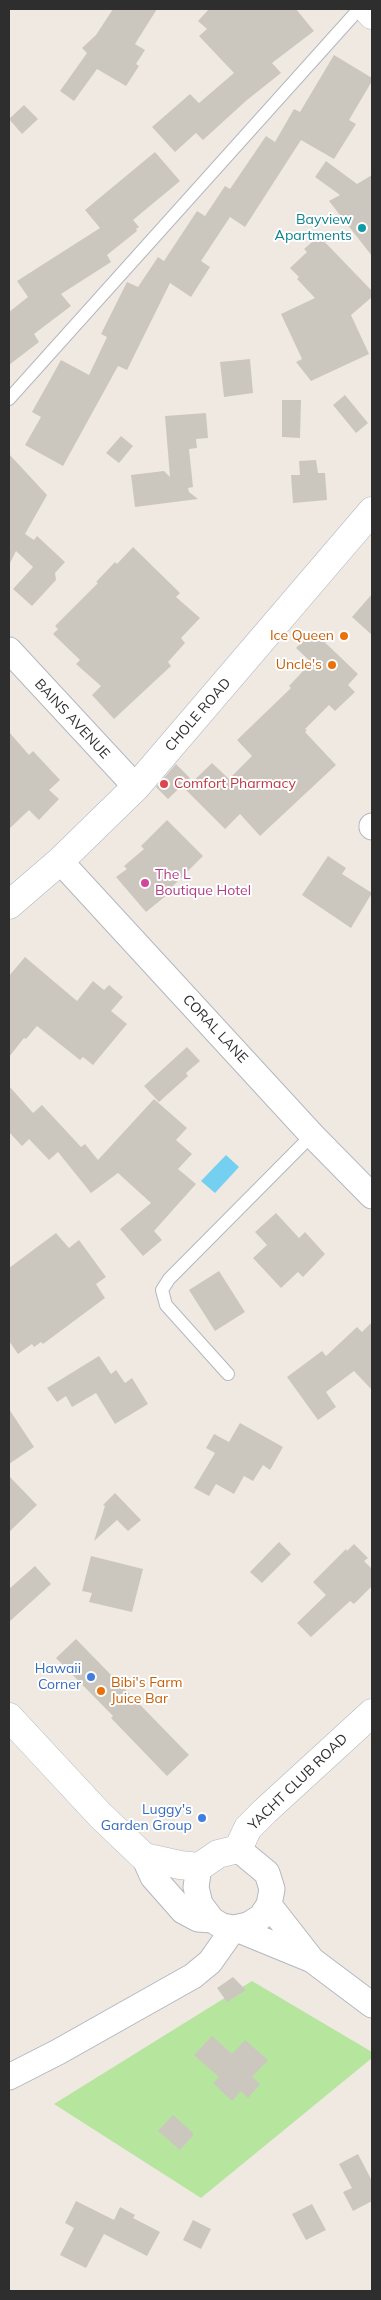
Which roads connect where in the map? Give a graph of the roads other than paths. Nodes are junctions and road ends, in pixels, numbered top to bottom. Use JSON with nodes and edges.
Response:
{"nodes":[{"id":1,"x":359,"y":9,"type":"edge"},
{"id":2,"x":367,"y":9,"type":"edge"},
{"id":3,"x":372,"y":15,"type":"edge"},
{"id":4,"x":9,"y":399,"type":"edge"},
{"id":5,"x":372,"y":511,"type":"edge"},
{"id":6,"x":9,"y":650,"type":"edge"},
{"id":7,"x":136,"y":787,"type":"junction"},
{"id":8,"x":60,"y":861,"type":"junction"},
{"id":9,"x":9,"y":905,"type":"edge"},
{"id":10,"x":312,"y":1135,"type":"junction"},
{"id":11,"x":372,"y":1196,"type":"edge"},
{"id":12,"x":228,"y":1374,"type":"dead end"},
{"id":13,"x":372,"y":1713,"type":"edge"},
{"id":14,"x":9,"y":1716,"type":"edge"},
{"id":15,"x":265,"y":1811,"type":"junction"},
{"id":16,"x":238,"y":1848,"type":"junction"},
{"id":17,"x":144,"y":1858,"type":"junction"},
{"id":18,"x":199,"y":1867,"type":"junction"},
{"id":19,"x":267,"y":1873,"type":"junction"},
{"id":20,"x":269,"y":1905,"type":"junction"},
{"id":21,"x":223,"y":1924,"type":"junction"},
{"id":22,"x":312,"y":1960,"type":"junction"},
{"id":23,"x":372,"y":2004,"type":"edge"},
{"id":24,"x":9,"y":2077,"type":"edge"}],
"edges":[{"from":1,"to":4,"type":"lane"},
{"from":2,"to":3,"type":"street"},
{"from":5,"to":7,"type":"street","name":"CHOLE ROAD"},
{"from":6,"to":7,"type":"street","name":"BAINS AVENUE"},
{"from":7,"to":8,"type":"street","name":"CHOLE ROAD"},
{"from":8,"to":9,"type":"street","name":"CHOLE ROAD"},
{"from":8,"to":10,"type":"street","name":"CORAL LANE"},
{"from":10,"to":11,"type":"street","name":"CORAL LANE"},
{"from":10,"to":12,"type":"lane"},
{"from":13,"to":15,"type":"street","name":"YACHT CLUB ROAD"},
{"from":14,"to":17,"type":"street"},
{"from":15,"to":16,"type":"street","name":"YACHT CLUB ROAD"},
{"from":15,"to":19,"type":"street"},
{"from":16,"to":18,"type":"street"},
{"from":16,"to":19,"type":"street"},
{"from":17,"to":18,"type":"street"},
{"from":17,"to":21,"type":"street"},
{"from":18,"to":21,"type":"street"},
{"from":19,"to":20,"type":"street"},
{"from":20,"to":21,"type":"street"},
{"from":20,"to":22,"type":"street"},
{"from":21,"to":22,"type":"street"},
{"from":21,"to":24,"type":"street"},
{"from":22,"to":23,"type":"street"}]}
